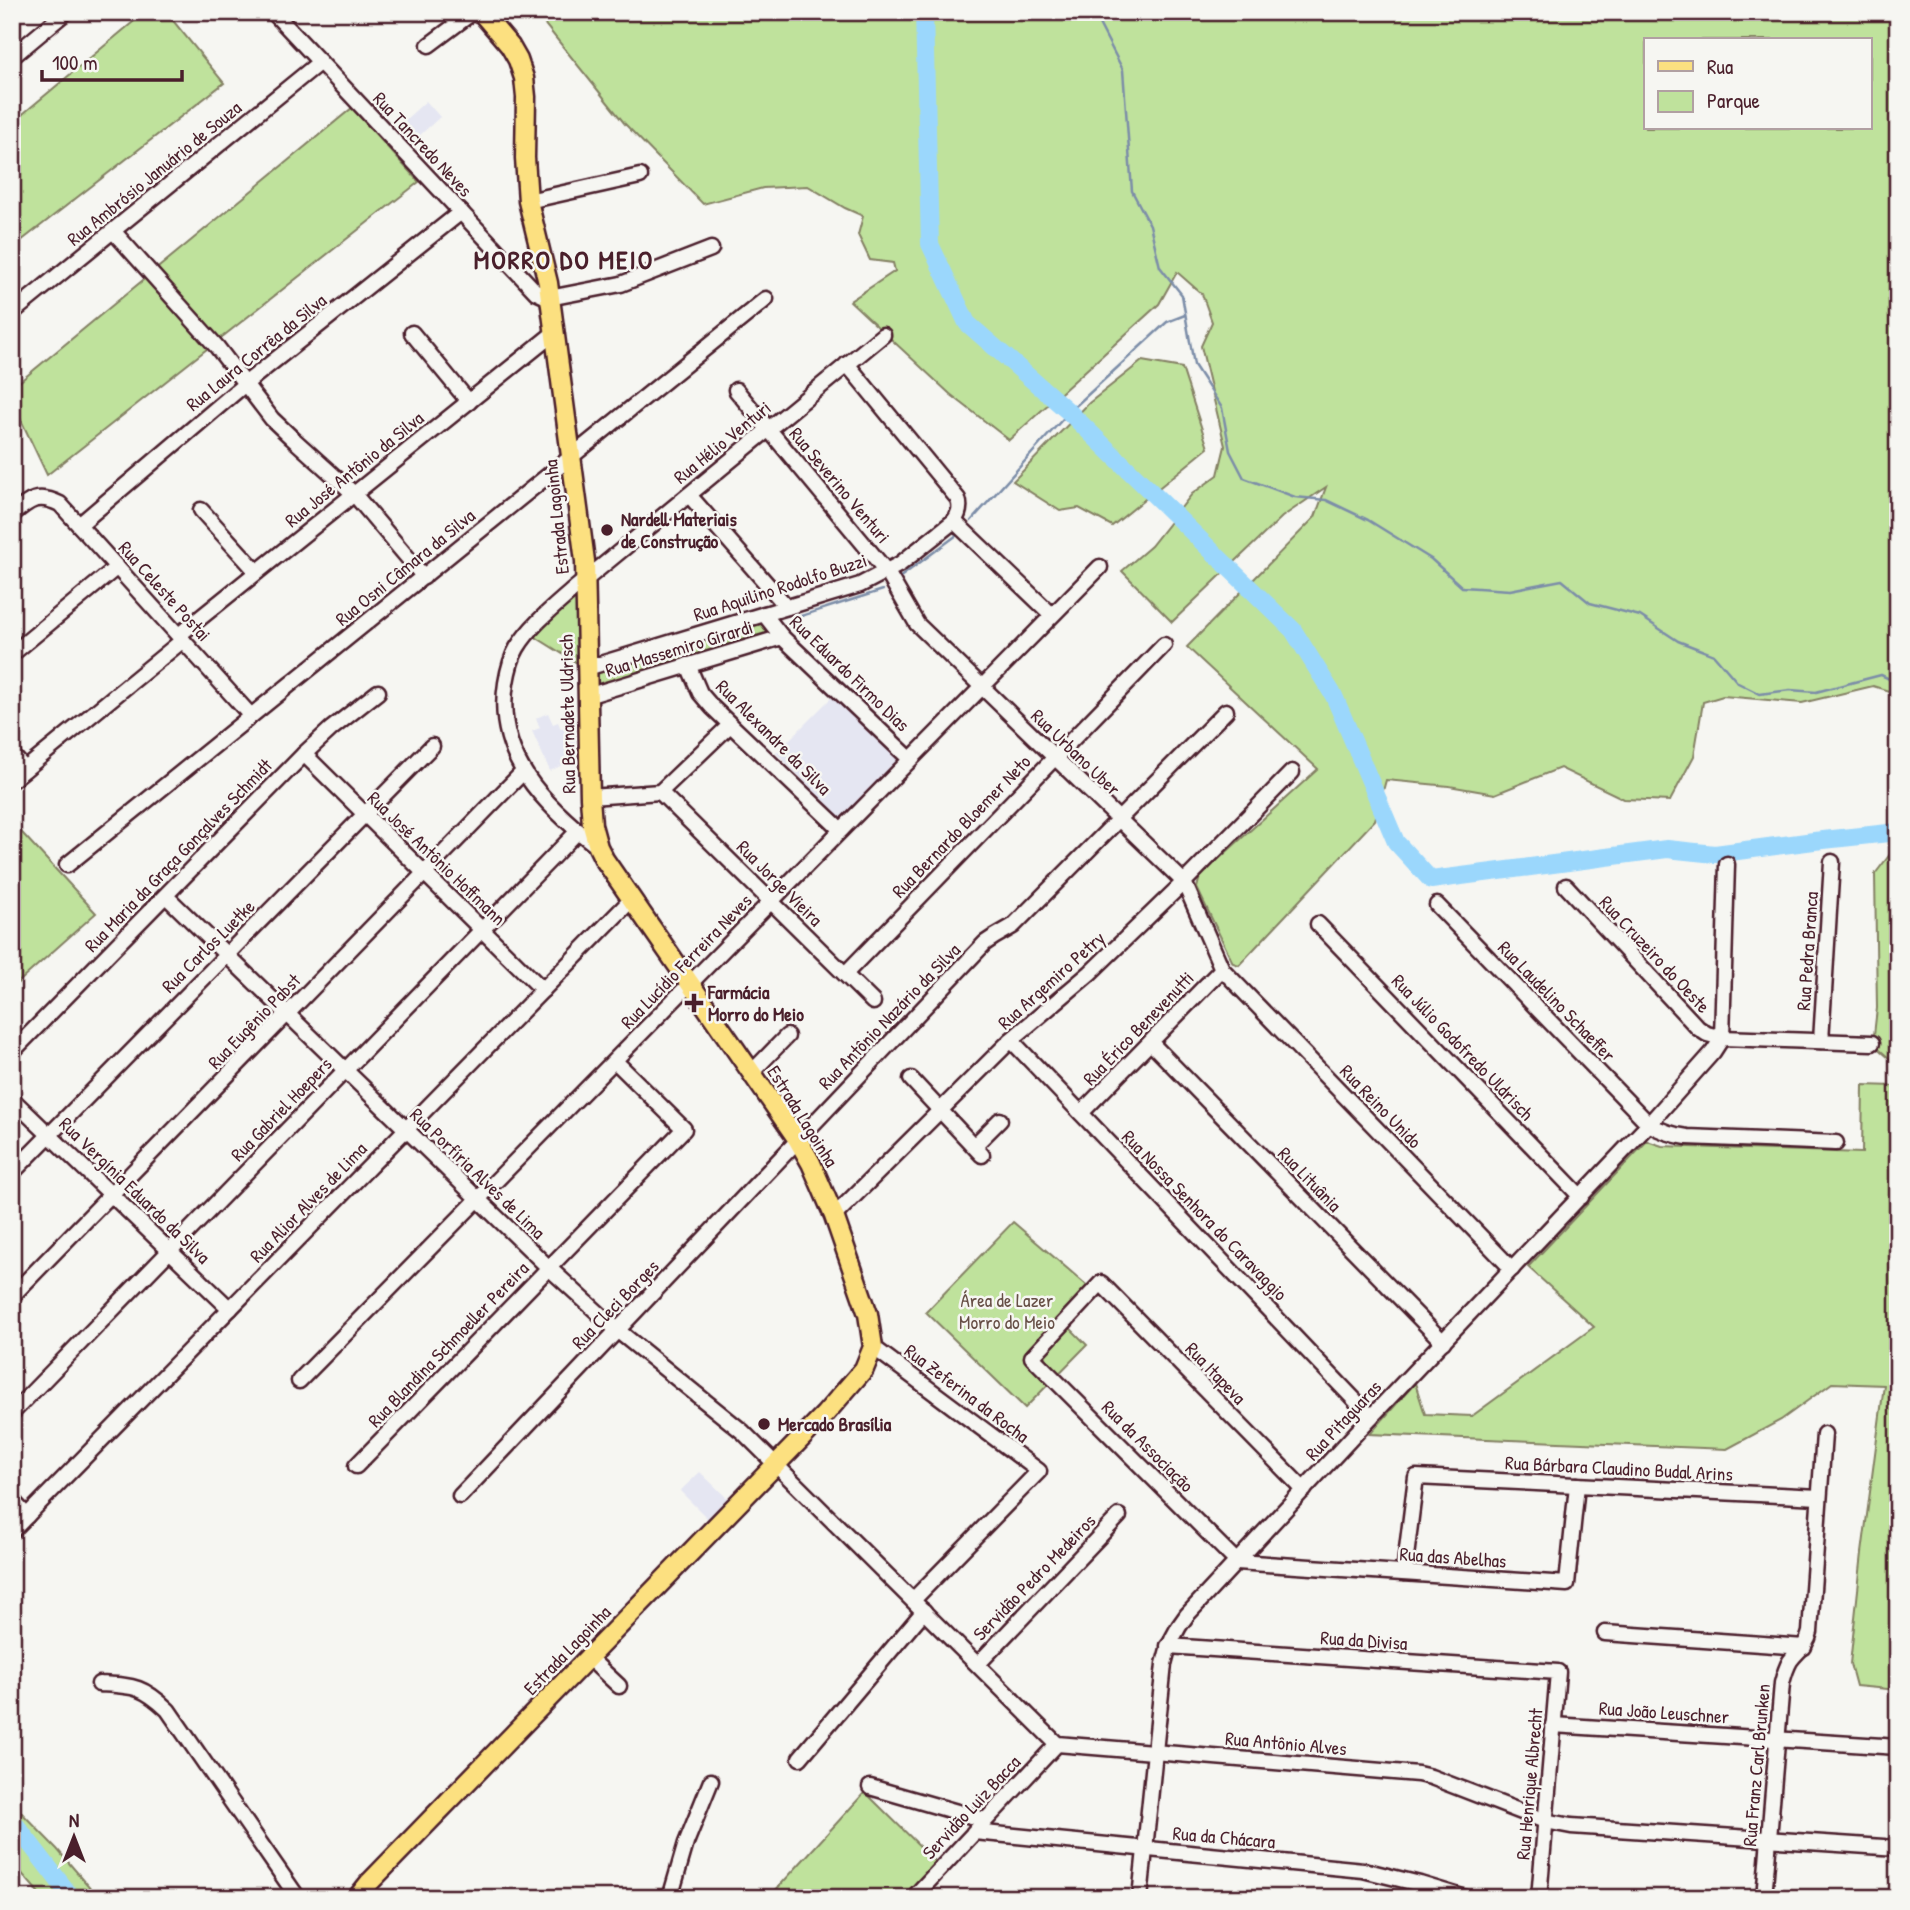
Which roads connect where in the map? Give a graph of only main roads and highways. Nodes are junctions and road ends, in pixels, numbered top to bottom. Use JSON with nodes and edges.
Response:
{"nodes":[{"id":1,"x":481,"y":12,"type":"edge"},
{"id":2,"x":586,"y":579,"type":"joint"},
{"id":3,"x":598,"y":847,"type":"joint"},
{"id":4,"x":357,"y":1898,"type":"edge"}],
"edges":[{"from":1,"to":2,"type":"main road","name":"Estrada Lagoinha"},
{"from":2,"to":3,"type":"main road","name":"Rua Bernadete Uldrisch"},
{"from":3,"to":4,"type":"main road","name":"Estrada Lagoinha"}]}
